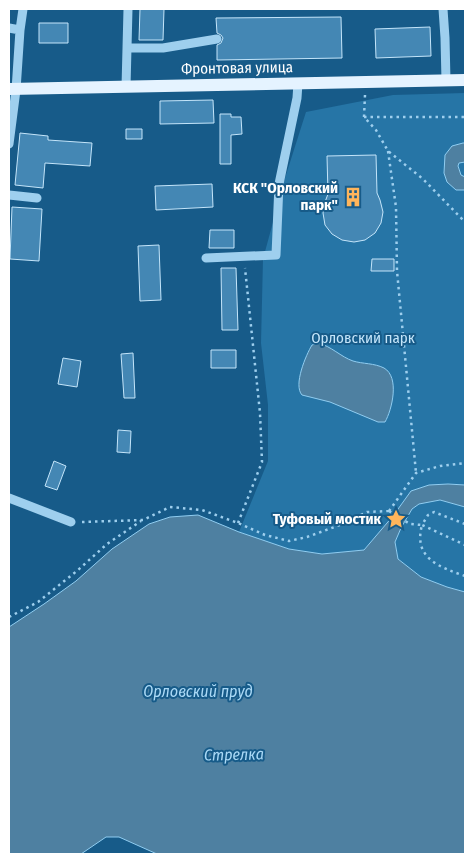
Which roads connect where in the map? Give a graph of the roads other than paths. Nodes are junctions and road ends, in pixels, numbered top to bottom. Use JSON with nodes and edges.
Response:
{"nodes":[{"id":1,"x":23,"y":9,"type":"edge"},
{"id":2,"x":128,"y":9,"type":"edge"},
{"id":3,"x":442,"y":9,"type":"edge"},
{"id":4,"x":9,"y":28,"type":"edge"},
{"id":5,"x":20,"y":30,"type":"junction"},
{"id":6,"x":217,"y":39,"type":"dead end"},
{"id":7,"x":127,"y":48,"type":"junction"},
{"id":8,"x":465,"y":80,"type":"edge"},
{"id":9,"x":446,"y":81,"type":"junction"},
{"id":10,"x":298,"y":83,"type":"junction"},
{"id":11,"x":126,"y":87,"type":"junction"},
{"id":12,"x":12,"y":90,"type":"edge"},
{"id":13,"x":10,"y":119,"type":"edge"},
{"id":14,"x":9,"y":144,"type":"edge"},
{"id":15,"x":9,"y":195,"type":"edge"},
{"id":16,"x":37,"y":198,"type":"dead end"},
{"id":17,"x":206,"y":258,"type":"dead end"},
{"id":18,"x":9,"y":498,"type":"edge"},
{"id":19,"x":71,"y":522,"type":"road end"}],
"edges":[{"from":1,"to":5,"type":"street"},
{"from":2,"to":7,"type":"street"},
{"from":3,"to":9,"type":"street"},
{"from":4,"to":5,"type":"street"},
{"from":5,"to":12,"type":"street"},
{"from":6,"to":7,"type":"street"},
{"from":7,"to":11,"type":"street"},
{"from":8,"to":9,"type":"main road","name":"Фронтовая улица"},
{"from":9,"to":10,"type":"main road","name":"Фронтовая улица"},
{"from":10,"to":11,"type":"main road","name":"Фронтовая улица"},
{"from":10,"to":17,"type":"street"},
{"from":11,"to":12,"type":"main road","name":"Фронтовая улица"},
{"from":12,"to":13,"type":"street"},
{"from":13,"to":14,"type":"street"},
{"from":15,"to":16,"type":"street"},
{"from":18,"to":19,"type":"street"}]}
